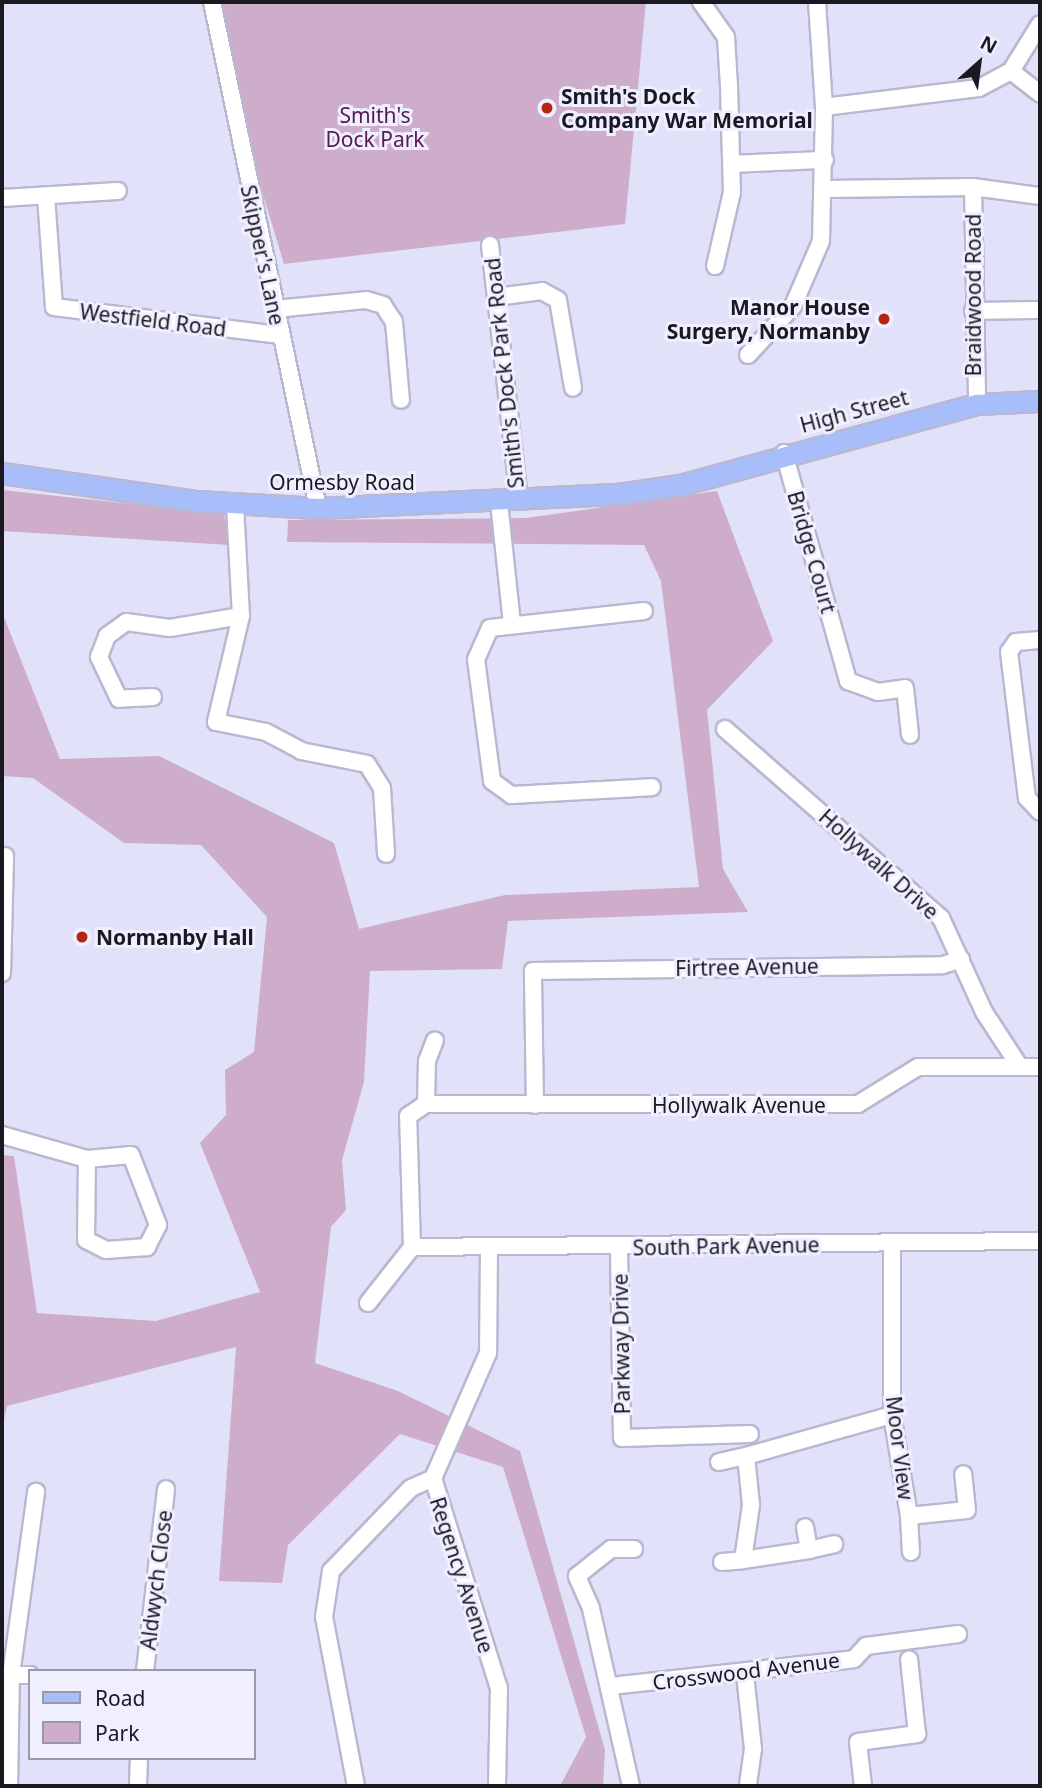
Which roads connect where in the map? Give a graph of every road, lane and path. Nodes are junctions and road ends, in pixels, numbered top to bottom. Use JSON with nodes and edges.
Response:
{"nodes":[{"id":1,"x":212,"y":2,"type":"edge"},
{"id":2,"x":701,"y":2,"type":"edge"},
{"id":3,"x":817,"y":2,"type":"edge"},
{"id":4,"x":1040,"y":24,"type":"edge"},
{"id":5,"x":1012,"y":71,"type":"junction"},
{"id":6,"x":1040,"y":94,"type":"edge"},
{"id":7,"x":824,"y":107,"type":"junction"},
{"id":8,"x":825,"y":160,"type":"junction"},
{"id":9,"x":732,"y":164,"type":"junction"},
{"id":10,"x":973,"y":187,"type":"junction"},
{"id":11,"x":826,"y":189,"type":"junction"},
{"id":12,"x":118,"y":191,"type":"dead end"},
{"id":13,"x":46,"y":196,"type":"junction"},
{"id":14,"x":1040,"y":196,"type":"edge"},
{"id":15,"x":2,"y":198,"type":"edge"},
{"id":16,"x":490,"y":245,"type":"dead end"},
{"id":17,"x":715,"y":266,"type":"dead end"},
{"id":18,"x":496,"y":297,"type":"junction"},
{"id":19,"x":275,"y":309,"type":"junction"},
{"id":20,"x":974,"y":310,"type":"junction"},
{"id":21,"x":1040,"y":310,"type":"edge"},
{"id":22,"x":280,"y":335,"type":"junction"},
{"id":23,"x":748,"y":355,"type":"dead end"},
{"id":24,"x":573,"y":388,"type":"dead end"},
{"id":25,"x":401,"y":400,"type":"dead end"},
{"id":26,"x":1040,"y":401,"type":"edge"},
{"id":27,"x":977,"y":404,"type":"junction"},
{"id":28,"x":784,"y":453,"type":"junction"},
{"id":29,"x":2,"y":473,"type":"edge"},
{"id":30,"x":684,"y":484,"type":"joint"},
{"id":31,"x":509,"y":501,"type":"junction"},
{"id":32,"x":235,"y":505,"type":"junction"},
{"id":33,"x":318,"y":508,"type":"junction"},
{"id":34,"x":644,"y":611,"type":"dead end"},
{"id":35,"x":241,"y":616,"type":"junction"},
{"id":36,"x":512,"y":623,"type":"junction"},
{"id":37,"x":1040,"y":640,"type":"edge"},
{"id":38,"x":153,"y":697,"type":"dead end"},
{"id":39,"x":725,"y":729,"type":"dead end"},
{"id":40,"x":910,"y":735,"type":"dead end"},
{"id":41,"x":652,"y":787,"type":"dead end"},
{"id":42,"x":1040,"y":812,"type":"edge"},
{"id":43,"x":386,"y":855,"type":"dead end"},
{"id":44,"x":5,"y":856,"type":"dead end"},
{"id":45,"x":2,"y":934,"type":"edge"},
{"id":46,"x":961,"y":959,"type":"junction"},
{"id":47,"x":2,"y":973,"type":"edge"},
{"id":48,"x":435,"y":1040,"type":"dead end"},
{"id":49,"x":1018,"y":1063,"type":"junction"},
{"id":50,"x":1040,"y":1068,"type":"edge"},
{"id":51,"x":426,"y":1104,"type":"junction"},
{"id":52,"x":536,"y":1105,"type":"junction"},
{"id":53,"x":2,"y":1135,"type":"edge"},
{"id":54,"x":87,"y":1159,"type":"junction"},
{"id":55,"x":1040,"y":1241,"type":"edge"},
{"id":56,"x":892,"y":1244,"type":"junction"},
{"id":57,"x":412,"y":1247,"type":"junction"},
{"id":58,"x":489,"y":1248,"type":"junction"},
{"id":59,"x":619,"y":1248,"type":"junction"},
{"id":60,"x":368,"y":1303,"type":"dead end"},
{"id":61,"x":892,"y":1415,"type":"junction"},
{"id":62,"x":750,"y":1434,"type":"dead end"},
{"id":63,"x":746,"y":1456,"type":"junction"},
{"id":64,"x":719,"y":1462,"type":"dead end"},
{"id":65,"x":963,"y":1474,"type":"dead end"},
{"id":66,"x":433,"y":1478,"type":"junction"},
{"id":67,"x":166,"y":1489,"type":"dead end"},
{"id":68,"x":36,"y":1492,"type":"dead end"},
{"id":69,"x":909,"y":1516,"type":"junction"},
{"id":70,"x":805,"y":1527,"type":"dead end"},
{"id":71,"x":834,"y":1544,"type":"dead end"},
{"id":72,"x":634,"y":1549,"type":"dead end"},
{"id":73,"x":809,"y":1550,"type":"junction"},
{"id":74,"x":911,"y":1552,"type":"dead end"},
{"id":75,"x":743,"y":1560,"type":"junction"},
{"id":76,"x":722,"y":1562,"type":"dead end"},
{"id":77,"x":958,"y":1634,"type":"dead end"},
{"id":78,"x":909,"y":1659,"type":"dead end"},
{"id":79,"x":145,"y":1669,"type":"edge"},
{"id":80,"x":745,"y":1674,"type":"junction"},
{"id":81,"x":11,"y":1675,"type":"junction"},
{"id":82,"x":28,"y":1675,"type":"edge"},
{"id":83,"x":611,"y":1686,"type":"junction"},
{"id":84,"x":139,"y":1760,"type":"edge"},
{"id":85,"x":9,"y":1786,"type":"edge"},
{"id":86,"x":138,"y":1786,"type":"edge"},
{"id":87,"x":356,"y":1786,"type":"edge"},
{"id":88,"x":497,"y":1786,"type":"edge"},
{"id":89,"x":631,"y":1786,"type":"edge"},
{"id":90,"x":748,"y":1786,"type":"edge"},
{"id":91,"x":863,"y":1786,"type":"edge"}],
"edges":[{"from":1,"to":19,"type":"street","name":"Skipper's Lane"},
{"from":2,"to":9,"type":"street"},
{"from":3,"to":7,"type":"street"},
{"from":4,"to":5,"type":"street"},
{"from":5,"to":6,"type":"street"},
{"from":5,"to":7,"type":"street"},
{"from":7,"to":8,"type":"street"},
{"from":8,"to":9,"type":"street"},
{"from":8,"to":11,"type":"street"},
{"from":9,"to":17,"type":"street"},
{"from":10,"to":11,"type":"street"},
{"from":10,"to":14,"type":"street"},
{"from":10,"to":20,"type":"street","name":"Braidwood Road"},
{"from":11,"to":23,"type":"street"},
{"from":12,"to":13,"type":"street"},
{"from":13,"to":15,"type":"street"},
{"from":13,"to":22,"type":"street","name":"Westfield Road"},
{"from":16,"to":18,"type":"street","name":"Smith's Dock Park Road"},
{"from":18,"to":24,"type":"street"},
{"from":18,"to":31,"type":"street","name":"Smith's Dock Park Road"},
{"from":19,"to":22,"type":"street","name":"Skipper's Lane"},
{"from":19,"to":25,"type":"street"},
{"from":20,"to":21,"type":"street"},
{"from":20,"to":27,"type":"street","name":"Braidwood Road"},
{"from":22,"to":33,"type":"street","name":"Skipper's Lane"},
{"from":26,"to":27,"type":"main road","name":"High Street"},
{"from":27,"to":28,"type":"main road","name":"High Street"},
{"from":28,"to":30,"type":"main road","name":"High Street"},
{"from":28,"to":40,"type":"street","name":"Bridge Court"},
{"from":29,"to":32,"type":"main road","name":"Ormesby Road"},
{"from":30,"to":31,"type":"main road","name":"Ormesby Road"},
{"from":31,"to":33,"type":"main road","name":"Ormesby Road"},
{"from":31,"to":36,"type":"street","name":"Smith's Dock Park Road"},
{"from":32,"to":33,"type":"main road","name":"Ormesby Road"},
{"from":32,"to":35,"type":"street"},
{"from":34,"to":36,"type":"street"},
{"from":35,"to":38,"type":"street"},
{"from":35,"to":43,"type":"street"},
{"from":36,"to":41,"type":"street"},
{"from":37,"to":42,"type":"street"},
{"from":39,"to":46,"type":"street","name":"Hollywalk Drive"},
{"from":44,"to":45,"type":"street"},
{"from":45,"to":47,"type":"street"},
{"from":46,"to":49,"type":"street","name":"Hollywalk Drive"},
{"from":46,"to":52,"type":"street","name":"Firtree Avenue"},
{"from":48,"to":51,"type":"street"},
{"from":49,"to":50,"type":"street","name":"Hollywalk Avenue"},
{"from":49,"to":52,"type":"street","name":"Hollywalk Avenue"},
{"from":51,"to":52,"type":"street","name":"Hollywalk Avenue"},
{"from":51,"to":57,"type":"street"},
{"from":53,"to":54,"type":"street"},
{"from":54,"to":54,"type":"street"},
{"from":55,"to":56,"type":"street","name":"South Park Avenue"},
{"from":56,"to":59,"type":"street","name":"South Park Avenue"},
{"from":56,"to":61,"type":"street","name":"Moor View"},
{"from":57,"to":58,"type":"street","name":"South Park Avenue"},
{"from":57,"to":60,"type":"street"},
{"from":58,"to":59,"type":"street","name":"South Park Avenue"},
{"from":58,"to":66,"type":"street","name":"Regency Avenue"},
{"from":59,"to":62,"type":"street","name":"Parkway Drive"},
{"from":61,"to":63,"type":"street"},
{"from":61,"to":69,"type":"street","name":"Moor View"},
{"from":63,"to":64,"type":"street"},
{"from":63,"to":75,"type":"street"},
{"from":65,"to":69,"type":"street","name":"Moor View"},
{"from":66,"to":87,"type":"street"},
{"from":66,"to":88,"type":"street","name":"Regency Avenue"},
{"from":67,"to":79,"type":"street","name":"Aldwych Close"},
{"from":68,"to":81,"type":"street"},
{"from":69,"to":74,"type":"street"},
{"from":70,"to":73,"type":"street"},
{"from":71,"to":73,"type":"street"},
{"from":72,"to":83,"type":"street"},
{"from":73,"to":75,"type":"street"},
{"from":75,"to":76,"type":"street"},
{"from":77,"to":80,"type":"street","name":"Crosswood Avenue"},
{"from":78,"to":91,"type":"street"},
{"from":80,"to":83,"type":"street","name":"Crosswood Avenue"},
{"from":80,"to":90,"type":"street"},
{"from":81,"to":82,"type":"street"},
{"from":81,"to":85,"type":"street"},
{"from":83,"to":89,"type":"street"},
{"from":84,"to":86,"type":"street"}]}
